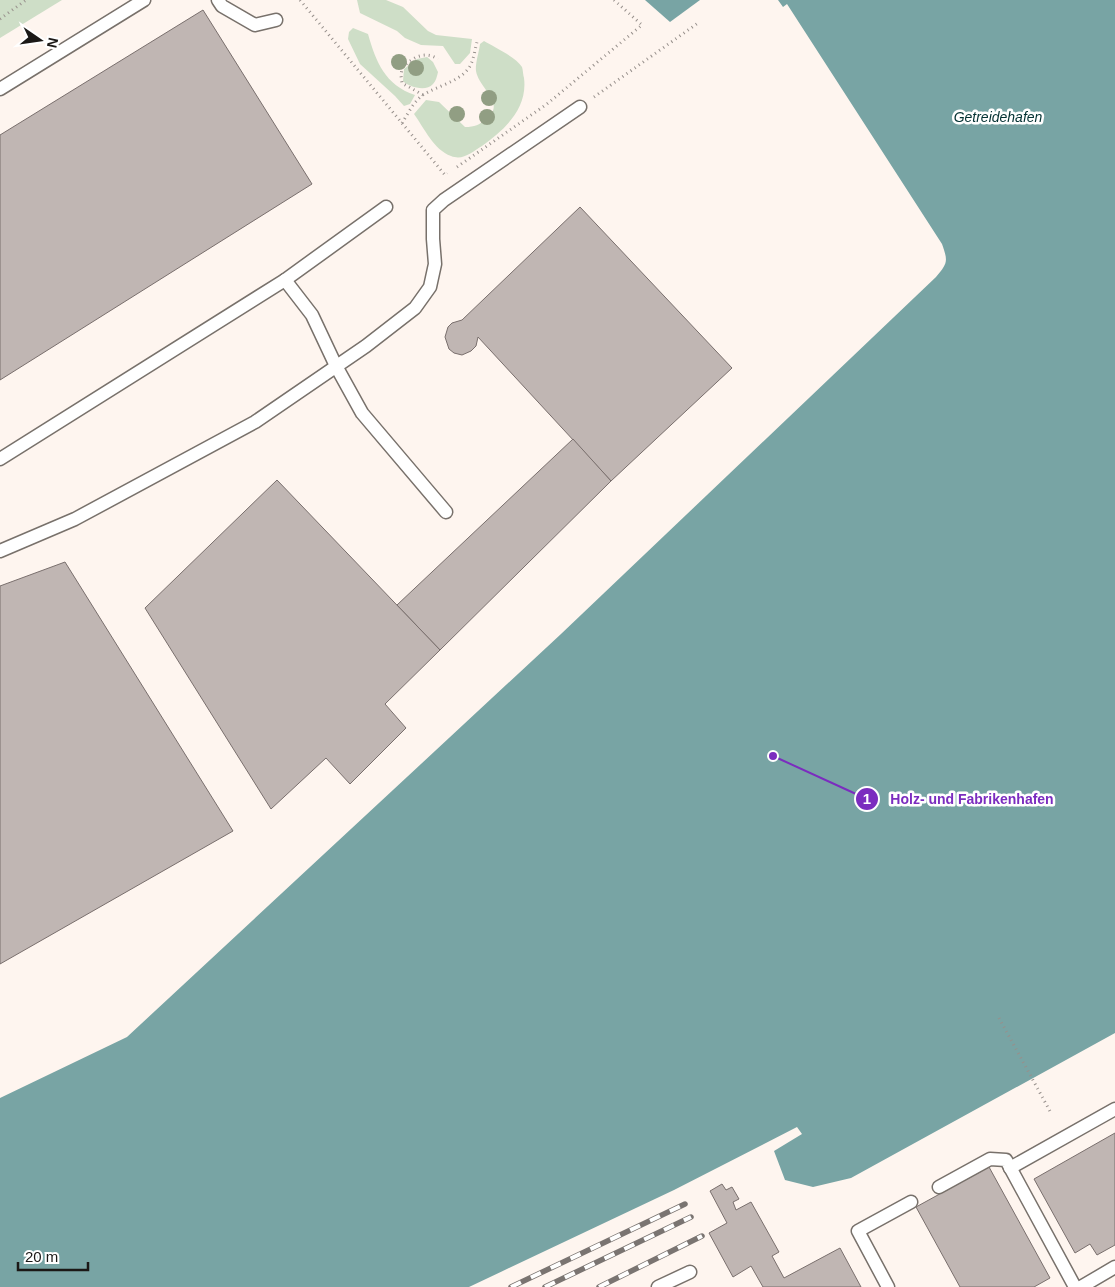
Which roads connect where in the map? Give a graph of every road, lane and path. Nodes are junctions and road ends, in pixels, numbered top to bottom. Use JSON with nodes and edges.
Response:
{"nodes":[{"id":1,"x":26,"y":0,"type":"edge"},
{"id":2,"x":144,"y":0,"type":"edge"},
{"id":3,"x":218,"y":0,"type":"edge"},
{"id":4,"x":300,"y":0,"type":"edge"},
{"id":5,"x":614,"y":0,"type":"edge"},
{"id":6,"x":0,"y":19,"type":"edge"},
{"id":7,"x":276,"y":20,"type":"dead end"},
{"id":8,"x":698,"y":23,"type":"dead end"},
{"id":9,"x":477,"y":42,"type":"dead end"},
{"id":10,"x":438,"y":59,"type":"dead end"},
{"id":11,"x":0,"y":89,"type":"edge"},
{"id":12,"x":566,"y":89,"type":"junction"},
{"id":13,"x":423,"y":95,"type":"junction"},
{"id":14,"x":580,"y":107,"type":"junction"},
{"id":15,"x":402,"y":123,"type":"junction"},
{"id":16,"x":386,"y":207,"type":"dead end"},
{"id":17,"x":285,"y":280,"type":"junction"},
{"id":18,"x":336,"y":366,"type":"junction"},
{"id":19,"x":0,"y":459,"type":"edge"},
{"id":20,"x":446,"y":512,"type":"dead end"},
{"id":21,"x":0,"y":552,"type":"edge"},
{"id":22,"x":999,"y":1018,"type":"dead end"},
{"id":23,"x":1115,"y":1109,"type":"edge"},
{"id":24,"x":1051,"y":1113,"type":"dead end"},
{"id":25,"x":1010,"y":1168,"type":"junction"},
{"id":26,"x":939,"y":1187,"type":"dead end"},
{"id":27,"x":911,"y":1202,"type":"dead end"},
{"id":28,"x":1115,"y":1267,"type":"edge"},
{"id":29,"x":690,"y":1272,"type":"dead end"},
{"id":30,"x":658,"y":1287,"type":"edge"},
{"id":31,"x":888,"y":1287,"type":"edge"},
{"id":32,"x":1075,"y":1287,"type":"edge"},
{"id":33,"x":1081,"y":1287,"type":"edge"}],
"edges":[{"from":1,"to":6,"type":"path"},
{"from":2,"to":11,"type":"lane"},
{"from":3,"to":7,"type":"lane"},
{"from":4,"to":15,"type":"path"},
{"from":5,"to":12,"type":"path"},
{"from":8,"to":14,"type":"path"},
{"from":9,"to":13,"type":"path"},
{"from":10,"to":13,"type":"path"},
{"from":12,"to":14,"type":"path"},
{"from":12,"to":15,"type":"path"},
{"from":13,"to":15,"type":"path"},
{"from":14,"to":18,"type":"lane"},
{"from":16,"to":17,"type":"lane"},
{"from":17,"to":18,"type":"lane"},
{"from":17,"to":19,"type":"lane"},
{"from":18,"to":20,"type":"lane"},
{"from":18,"to":21,"type":"lane"},
{"from":22,"to":24,"type":"path"},
{"from":23,"to":25,"type":"lane"},
{"from":25,"to":26,"type":"lane"},
{"from":25,"to":32,"type":"lane"},
{"from":27,"to":31,"type":"lane"},
{"from":28,"to":33,"type":"lane"},
{"from":29,"to":30,"type":"lane"}]}
